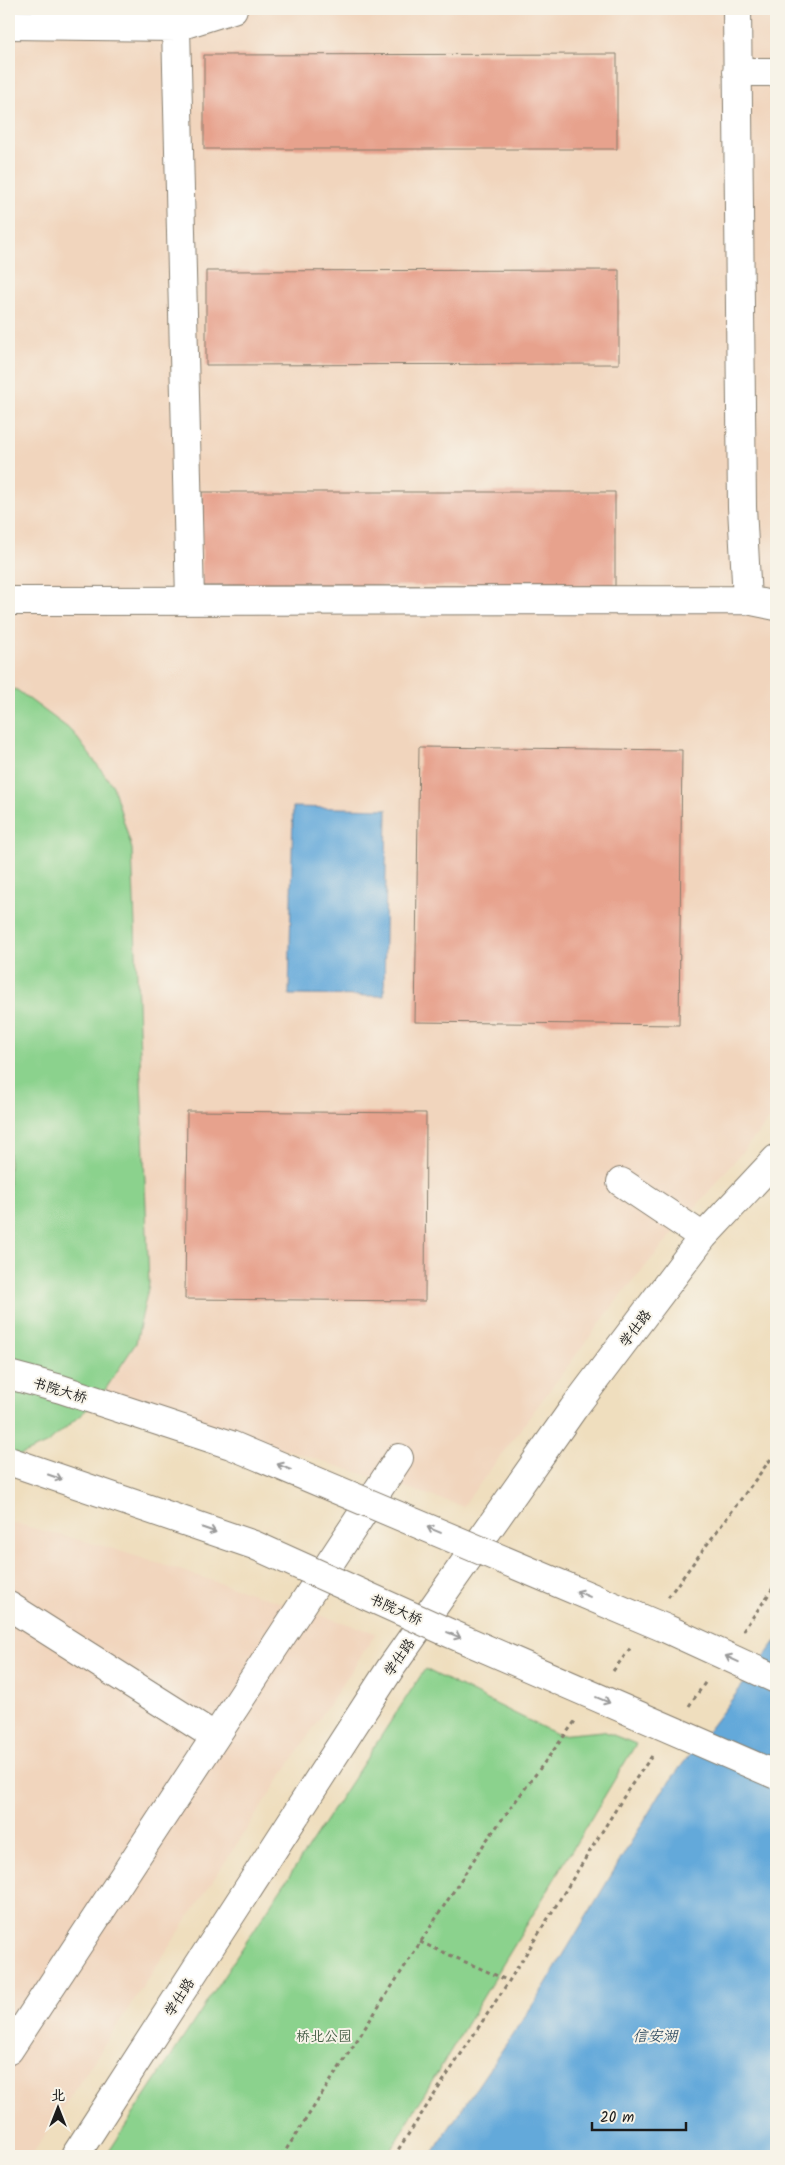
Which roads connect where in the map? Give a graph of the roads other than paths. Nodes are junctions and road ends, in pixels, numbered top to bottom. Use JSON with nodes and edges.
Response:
{"nodes":[{"id":1,"x":233,"y":9,"type":"edge"},
{"id":2,"x":737,"y":9,"type":"edge"},
{"id":3,"x":9,"y":25,"type":"edge"},
{"id":4,"x":176,"y":27,"type":"junction"},
{"id":5,"x":737,"y":72,"type":"junction"},
{"id":6,"x":776,"y":72,"type":"edge"},
{"id":7,"x":190,"y":600,"type":"junction"},
{"id":8,"x":747,"y":600,"type":"junction"},
{"id":9,"x":9,"y":601,"type":"edge"},
{"id":10,"x":776,"y":606,"type":"edge"},
{"id":11,"x":776,"y":1159,"type":"edge"},
{"id":12,"x":621,"y":1182,"type":"dead end"},
{"id":13,"x":704,"y":1237,"type":"junction"},
{"id":14,"x":9,"y":1375,"type":"edge"},
{"id":15,"x":399,"y":1458,"type":"dead end"},
{"id":16,"x":9,"y":1461,"type":"edge"},
{"id":17,"x":9,"y":1606,"type":"edge"},
{"id":18,"x":776,"y":1679,"type":"edge"},
{"id":19,"x":214,"y":1736,"type":"junction"},
{"id":20,"x":776,"y":1775,"type":"edge"},
{"id":21,"x":9,"y":2050,"type":"edge"},
{"id":22,"x":75,"y":2156,"type":"edge"}],
"edges":[{"from":1,"to":4,"type":"street"},
{"from":2,"to":5,"type":"street"},
{"from":3,"to":4,"type":"street"},
{"from":4,"to":7,"type":"street"},
{"from":5,"to":6,"type":"street"},
{"from":5,"to":8,"type":"street"},
{"from":7,"to":8,"type":"street"},
{"from":7,"to":9,"type":"street"},
{"from":8,"to":10,"type":"street"},
{"from":11,"to":13,"type":"street","name":"学仕路"},
{"from":12,"to":13,"type":"street"},
{"from":13,"to":22,"type":"street","name":"学仕路"},
{"from":18,"to":14,"type":"street","name":"书院大桥","one_way":true,"bridge":true},
{"from":15,"to":19,"type":"street"},
{"from":16,"to":20,"type":"street","name":"书院大桥","one_way":true,"bridge":true},
{"from":17,"to":19,"type":"street"},
{"from":19,"to":21,"type":"street"}]}
